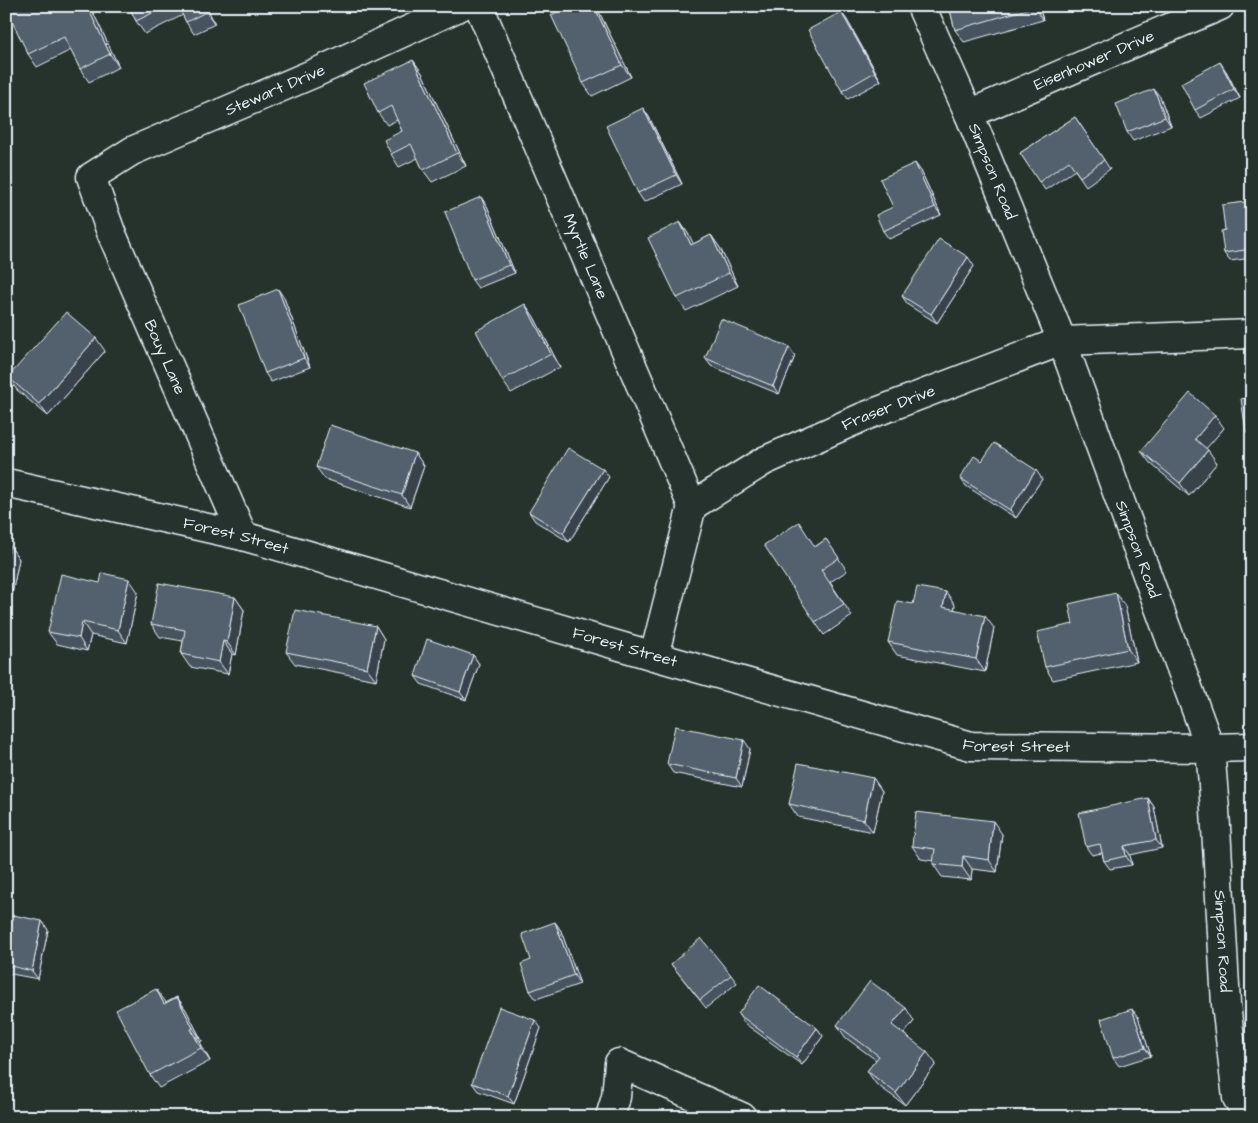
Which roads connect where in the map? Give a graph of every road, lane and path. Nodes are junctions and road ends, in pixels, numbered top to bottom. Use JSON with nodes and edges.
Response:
{"nodes":[{"id":1,"x":461,"y":6,"type":"edge"},
{"id":2,"x":479,"y":6,"type":"edge"},
{"id":3,"x":921,"y":6,"type":"edge"},
{"id":4,"x":1220,"y":6,"type":"edge"},
{"id":5,"x":969,"y":114,"type":"junction"},
{"id":6,"x":91,"y":177,"type":"joint"},
{"id":7,"x":1252,"y":334,"type":"edge"},
{"id":8,"x":1062,"y":341,"type":"junction"},
{"id":9,"x":6,"y":483,"type":"edge"},
{"id":10,"x":692,"y":506,"type":"junction"},
{"id":11,"x":243,"y":536,"type":"junction"},
{"id":12,"x":654,"y":656,"type":"junction"},
{"id":13,"x":1210,"y":748,"type":"junction"},
{"id":14,"x":1252,"y":748,"type":"edge"},
{"id":15,"x":610,"y":1117,"type":"edge"},
{"id":16,"x":742,"y":1117,"type":"edge"},
{"id":17,"x":1248,"y":1117,"type":"edge"}],
"edges":[{"from":1,"to":6,"type":"street","name":"Stewart Drive"},
{"from":2,"to":10,"type":"street","name":"Myrtle Lane"},
{"from":3,"to":5,"type":"street","name":"Simpson Road"},
{"from":4,"to":5,"type":"street","name":"Eisenhower Drive"},
{"from":5,"to":8,"type":"street","name":"Simpson Road"},
{"from":6,"to":11,"type":"street","name":"Bouy Lane"},
{"from":7,"to":8,"type":"street","name":"Fraser Drive"},
{"from":8,"to":10,"type":"street","name":"Fraser Drive"},
{"from":8,"to":13,"type":"street","name":"Simpson Road"},
{"from":9,"to":11,"type":"street","name":"Forest Street"},
{"from":10,"to":12,"type":"street"},
{"from":11,"to":12,"type":"street","name":"Forest Street"},
{"from":12,"to":13,"type":"street","name":"Forest Street"},
{"from":13,"to":14,"type":"street","name":"Forest Street"},
{"from":13,"to":17,"type":"street","name":"Simpson Road"},
{"from":15,"to":16,"type":"street"}]}
